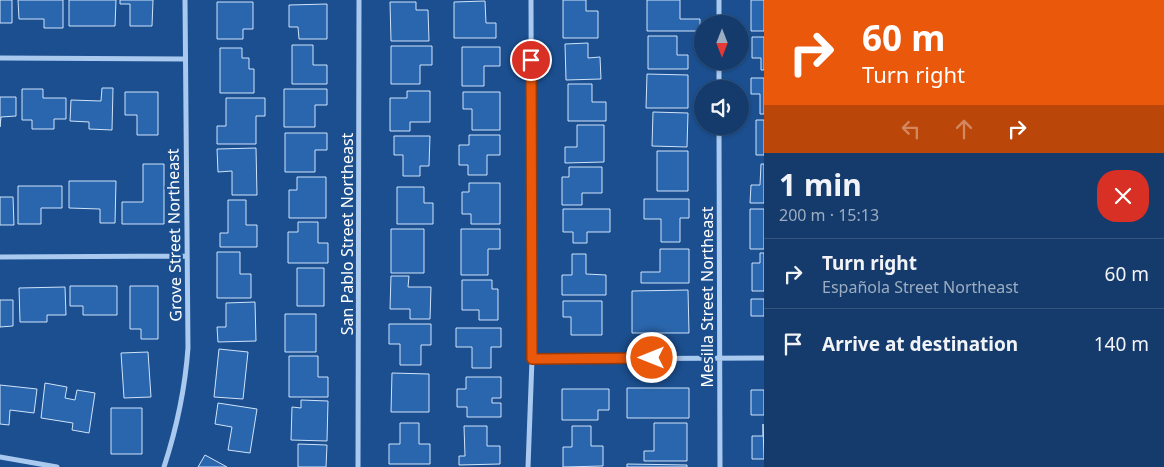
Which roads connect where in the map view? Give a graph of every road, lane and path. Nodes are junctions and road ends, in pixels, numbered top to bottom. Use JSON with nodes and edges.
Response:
{"nodes":[{"id":1,"x":185,"y":0,"type":"edge"},
{"id":2,"x":359,"y":0,"type":"edge"},
{"id":3,"x":531,"y":0,"type":"edge"},
{"id":4,"x":719,"y":0,"type":"edge"},
{"id":5,"x":719,"y":15,"type":"edge"},
{"id":6,"x":0,"y":58,"type":"edge"},
{"id":7,"x":185,"y":59,"type":"junction"},
{"id":8,"x":719,"y":135,"type":"edge"},
{"id":9,"x":0,"y":256,"type":"edge"},
{"id":10,"x":186,"y":256,"type":"junction"},
{"id":11,"x":720,"y":358,"type":"junction"},
{"id":12,"x":764,"y":358,"type":"edge"},
{"id":13,"x":532,"y":359,"type":"junction"},
{"id":14,"x":0,"y":457,"type":"edge"},
{"id":15,"x":57,"y":467,"type":"edge"},
{"id":16,"x":164,"y":467,"type":"edge"},
{"id":17,"x":358,"y":467,"type":"edge"},
{"id":18,"x":528,"y":467,"type":"edge"},
{"id":19,"x":720,"y":467,"type":"edge"}],
"edges":[{"from":1,"to":7,"type":"street","name":"Grove Street Northeast"},
{"from":2,"to":17,"type":"street","name":"San Pablo Street Northeast"},
{"from":3,"to":13,"type":"street"},
{"from":4,"to":5,"type":"street"},
{"from":6,"to":7,"type":"street"},
{"from":7,"to":10,"type":"street","name":"Grove Street Northeast"},
{"from":8,"to":11,"type":"street","name":"Mesilla Street Northeast"},
{"from":9,"to":10,"type":"street"},
{"from":10,"to":16,"type":"street","name":"Grove Street Northeast"},
{"from":11,"to":12,"type":"street"},
{"from":11,"to":13,"type":"street"},
{"from":11,"to":19,"type":"street","name":"Mesilla Street Northeast"},
{"from":13,"to":18,"type":"street"},
{"from":14,"to":15,"type":"street"}]}
